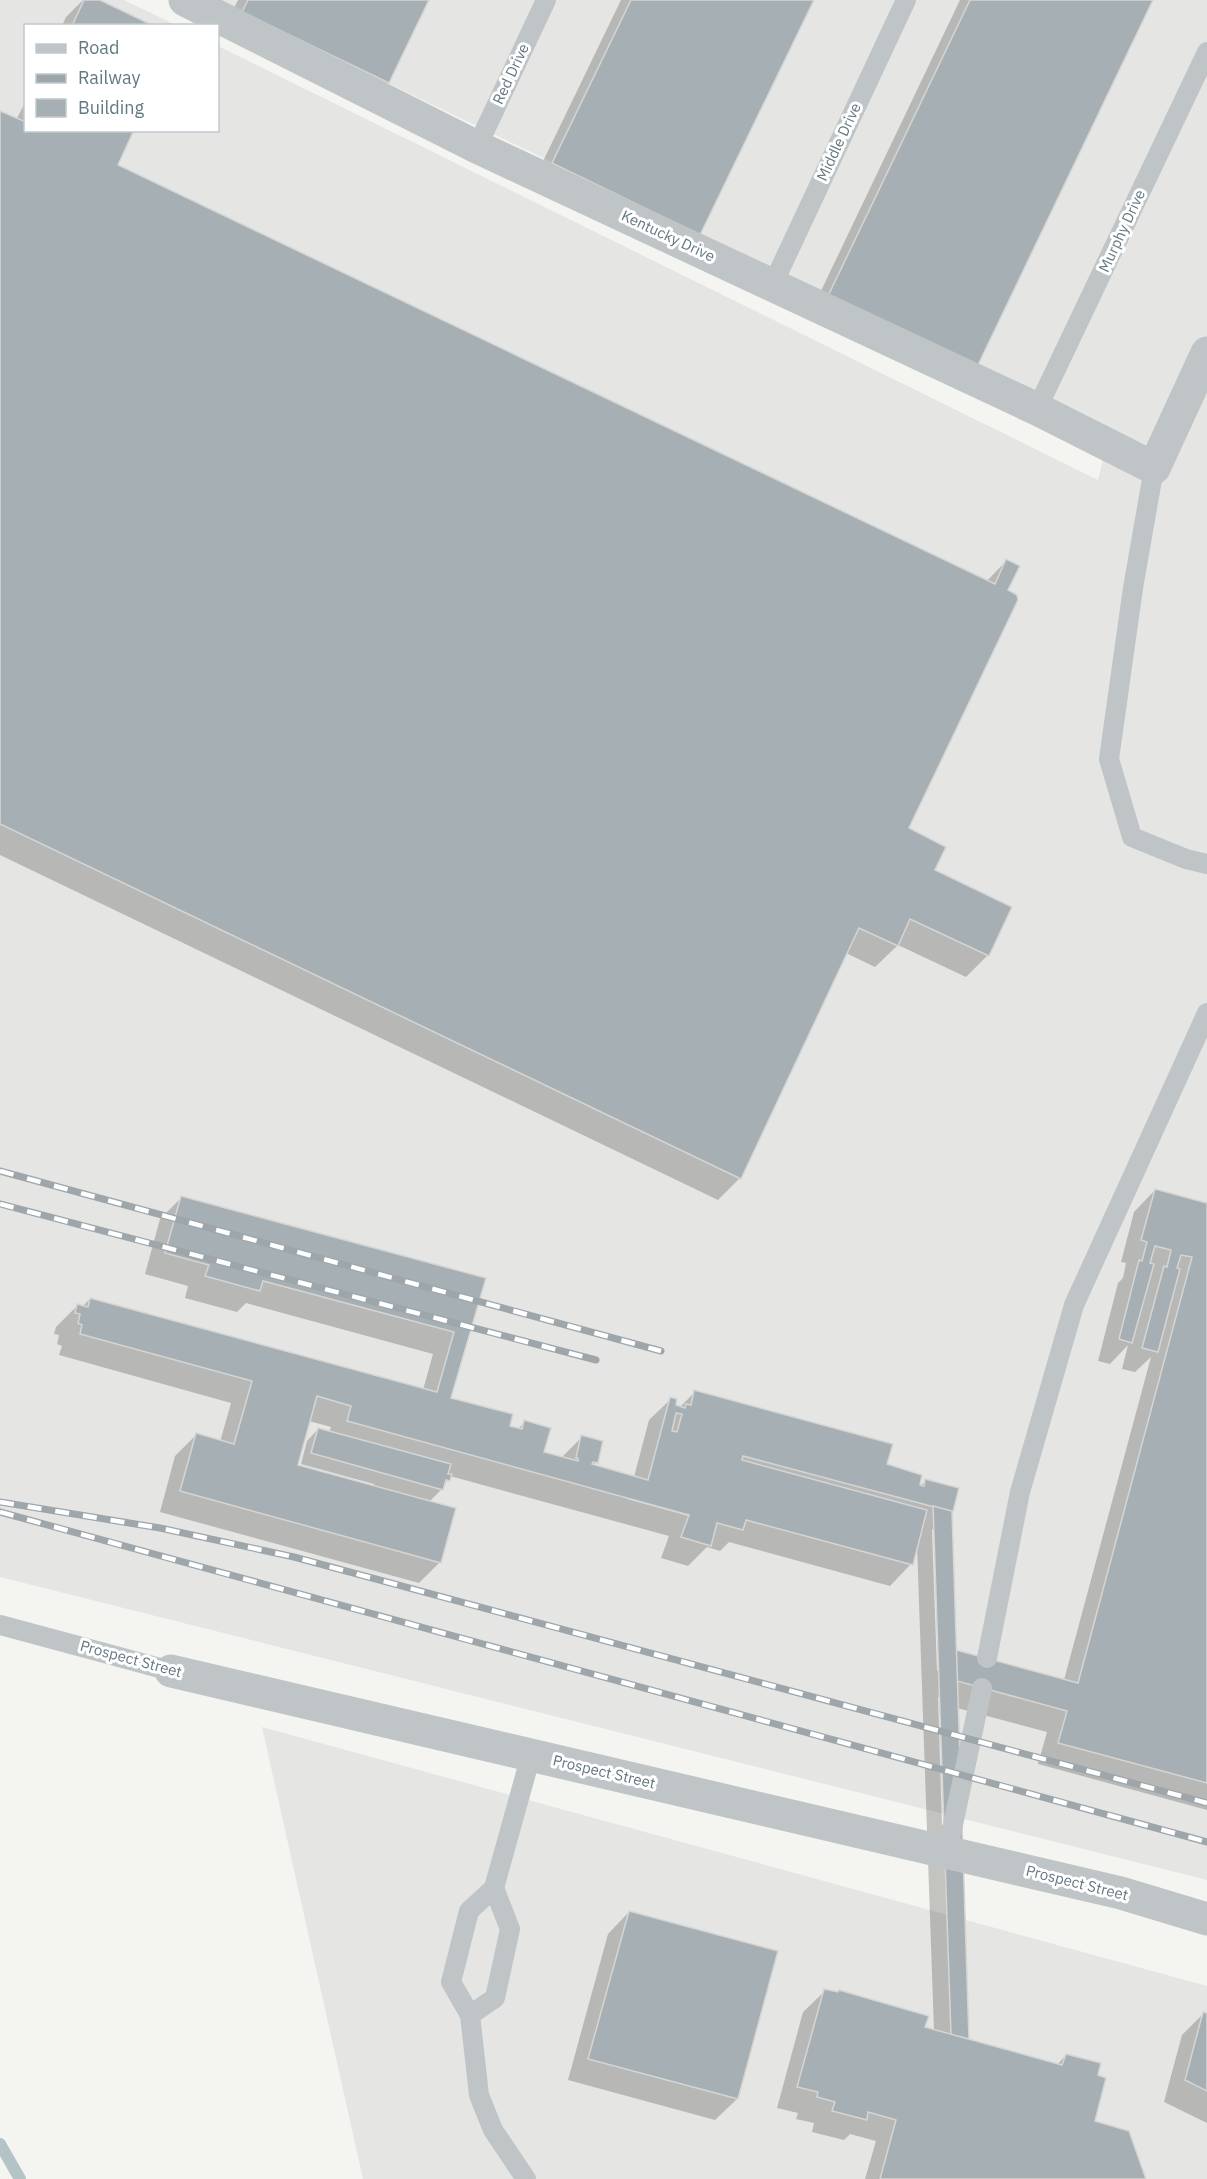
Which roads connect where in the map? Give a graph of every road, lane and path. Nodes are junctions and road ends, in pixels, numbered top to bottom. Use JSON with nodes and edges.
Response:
{"nodes":[{"id":1,"x":185,"y":0,"type":"edge"},
{"id":2,"x":546,"y":0,"type":"edge"},
{"id":3,"x":906,"y":0,"type":"edge"},
{"id":4,"x":1207,"y":52,"type":"edge"},
{"id":5,"x":477,"y":147,"type":"junction"},
{"id":6,"x":773,"y":284,"type":"junction"},
{"id":7,"x":1207,"y":353,"type":"edge"},
{"id":8,"x":1037,"y":409,"type":"junction"},
{"id":9,"x":1154,"y":468,"type":"junction"},
{"id":10,"x":1207,"y":864,"type":"edge"},
{"id":11,"x":1207,"y":1012,"type":"edge"},
{"id":12,"x":0,"y":1624,"type":"edge"},
{"id":13,"x":987,"y":1658,"type":"dead end"},
{"id":14,"x":171,"y":1671,"type":"joint"},
{"id":15,"x":982,"y":1688,"type":"dead end"},
{"id":16,"x":531,"y":1755,"type":"junction"},
{"id":17,"x":947,"y":1852,"type":"junction"},
{"id":18,"x":494,"y":1888,"type":"junction"},
{"id":19,"x":1207,"y":1919,"type":"edge"},
{"id":20,"x":470,"y":2015,"type":"junction"},
{"id":21,"x":526,"y":2179,"type":"edge"}],
"edges":[{"from":1,"to":5,"type":"street","name":"Kentucky Drive"},
{"from":2,"to":5,"type":"lane","name":"Red Drive"},
{"from":3,"to":6,"type":"lane","name":"Middle Drive"},
{"from":4,"to":8,"type":"lane","name":"Murphy Drive"},
{"from":5,"to":6,"type":"street","name":"Kentucky Drive"},
{"from":6,"to":8,"type":"street","name":"Kentucky Drive"},
{"from":7,"to":9,"type":"street"},
{"from":8,"to":9,"type":"street","name":"Kentucky Drive"},
{"from":9,"to":10,"type":"lane"},
{"from":11,"to":13,"type":"lane"},
{"from":12,"to":14,"type":"lane","name":"Prospect Street"},
{"from":14,"to":16,"type":"street","name":"Prospect Street"},
{"from":15,"to":17,"type":"lane"},
{"from":16,"to":17,"type":"street","name":"Prospect Street"},
{"from":16,"to":18,"type":"lane"},
{"from":17,"to":19,"type":"street","name":"Prospect Street"},
{"from":18,"to":20,"type":"lane"},
{"from":18,"to":20,"type":"lane"},
{"from":20,"to":21,"type":"lane"}]}
